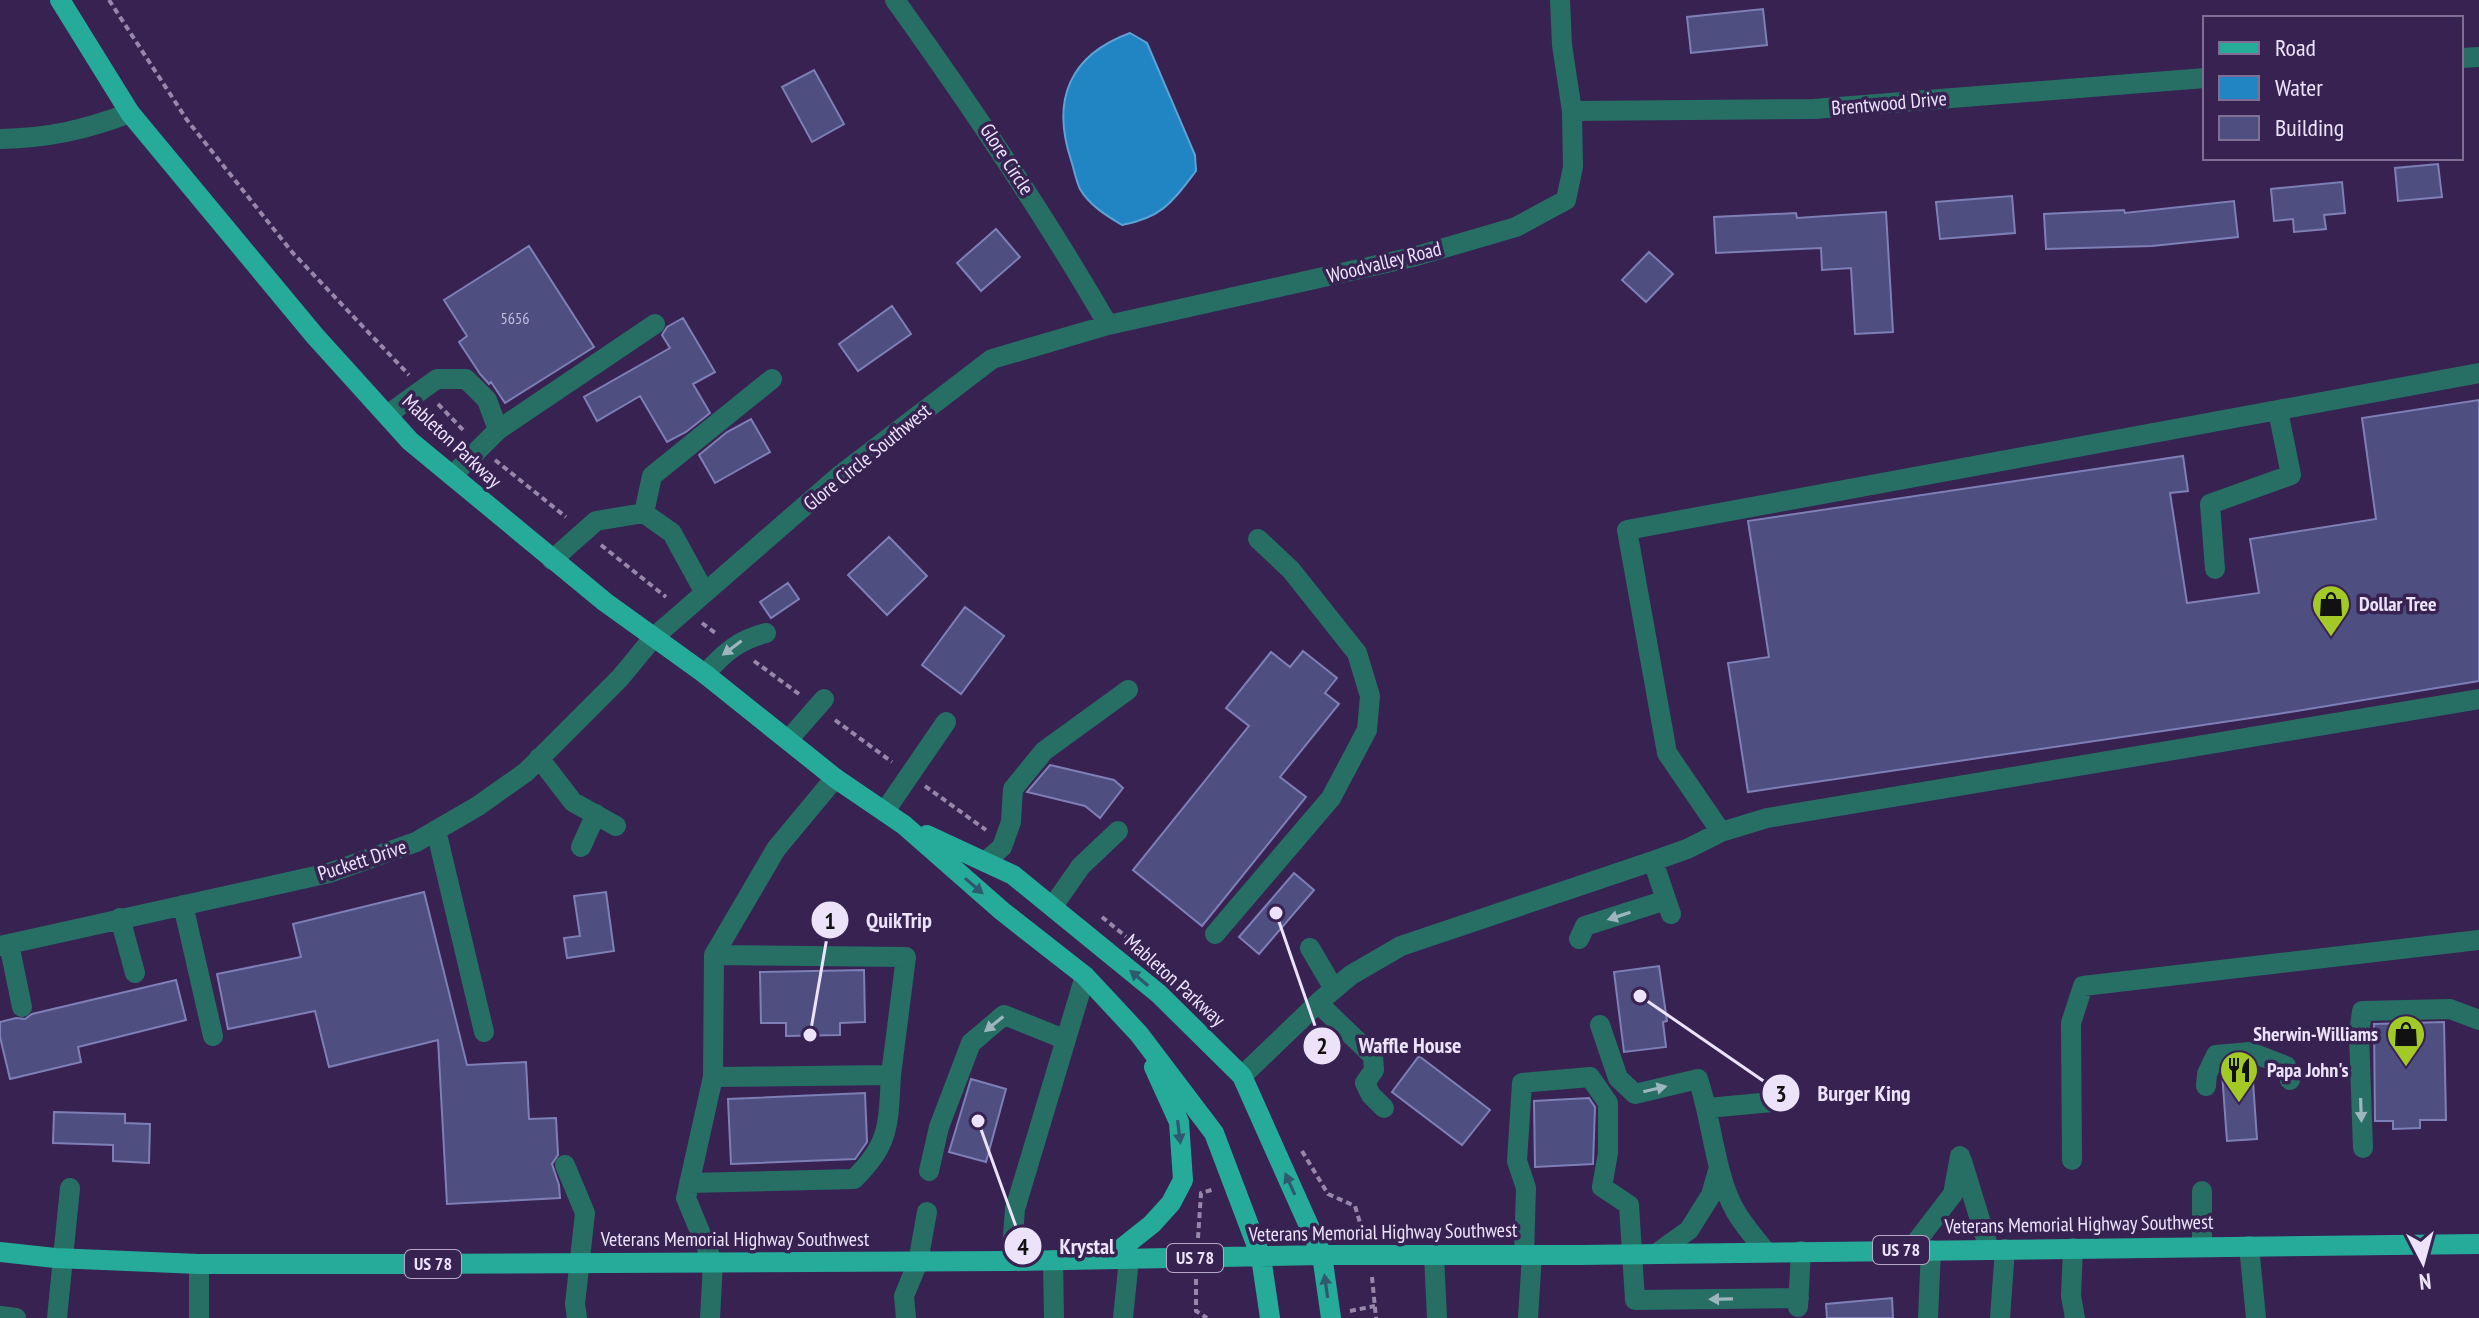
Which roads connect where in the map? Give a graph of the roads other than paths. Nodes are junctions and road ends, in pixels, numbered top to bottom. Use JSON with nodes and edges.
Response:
{"nodes":[{"id":1,"x":60,"y":0,"type":"edge"},
{"id":2,"x":895,"y":0,"type":"edge"},
{"id":3,"x":1560,"y":0,"type":"edge"},
{"id":4,"x":2203,"y":78,"type":"edge"},
{"id":5,"x":1572,"y":111,"type":"junction"},
{"id":6,"x":130,"y":113,"type":"junction"},
{"id":7,"x":0,"y":139,"type":"edge"},
{"id":8,"x":655,"y":324,"type":"dead end"},
{"id":9,"x":1108,"y":325,"type":"junction"},
{"id":10,"x":2479,"y":373,"type":"edge"},
{"id":11,"x":772,"y":379,"type":"dead end"},
{"id":12,"x":2278,"y":411,"type":"junction"},
{"id":13,"x":387,"y":415,"type":"junction"},
{"id":14,"x":498,"y":430,"type":"junction"},
{"id":15,"x":452,"y":476,"type":"junction"},
{"id":16,"x":644,"y":513,"type":"junction"},
{"id":17,"x":1258,"y":539,"type":"dead end"},
{"id":18,"x":552,"y":560,"type":"junction"},
{"id":19,"x":2215,"y":569,"type":"dead end"},
{"id":20,"x":705,"y":593,"type":"junction"},
{"id":21,"x":766,"y":633,"type":"dead end"},
{"id":22,"x":653,"y":638,"type":"junction"},
{"id":23,"x":705,"y":674,"type":"junction"},
{"id":24,"x":1128,"y":690,"type":"dead end"},
{"id":25,"x":824,"y":699,"type":"dead end"},
{"id":26,"x":2479,"y":699,"type":"edge"},
{"id":27,"x":946,"y":722,"type":"dead end"},
{"id":28,"x":789,"y":739,"type":"junction"},
{"id":29,"x":539,"y":758,"type":"junction"},
{"id":30,"x":835,"y":778,"type":"junction"},
{"id":31,"x":885,"y":811,"type":"junction"},
{"id":32,"x":596,"y":814,"type":"junction"},
{"id":33,"x":904,"y":825,"type":"junction"},
{"id":34,"x":616,"y":826,"type":"dead end"},
{"id":35,"x":436,"y":830,"type":"junction"},
{"id":36,"x":1118,"y":831,"type":"dead end"},
{"id":37,"x":1721,"y":832,"type":"junction"},
{"id":38,"x":581,"y":847,"type":"dead end"},
{"id":39,"x":1653,"y":861,"type":"junction"},
{"id":40,"x":985,"y":862,"type":"junction"},
{"id":41,"x":183,"y":905,"type":"junction"},
{"id":42,"x":1053,"y":906,"type":"junction"},
{"id":43,"x":120,"y":918,"type":"junction"},
{"id":44,"x":1215,"y":934,"type":"dead end"},
{"id":45,"x":1579,"y":939,"type":"dead end"},
{"id":46,"x":2479,"y":940,"type":"edge"},
{"id":47,"x":5,"y":945,"type":"edge"},
{"id":48,"x":1310,"y":948,"type":"dead end"},
{"id":49,"x":714,"y":955,"type":"junction"},
{"id":50,"x":135,"y":973,"type":"dead end"},
{"id":51,"x":1085,"y":976,"type":"junction"},
{"id":52,"x":1334,"y":989,"type":"junction"},
{"id":53,"x":1318,"y":1003,"type":"junction"},
{"id":54,"x":22,"y":1007,"type":"dead end"},
{"id":55,"x":2479,"y":1020,"type":"edge"},
{"id":56,"x":1600,"y":1025,"type":"dead end"},
{"id":57,"x":484,"y":1032,"type":"dead end"},
{"id":58,"x":1139,"y":1034,"type":"junction"},
{"id":59,"x":213,"y":1036,"type":"dead end"},
{"id":60,"x":1064,"y":1039,"type":"junction"},
{"id":61,"x":891,"y":1075,"type":"junction"},
{"id":62,"x":1242,"y":1076,"type":"junction"},
{"id":63,"x":713,"y":1077,"type":"junction"},
{"id":64,"x":2290,"y":1080,"type":"dead end"},
{"id":65,"x":2206,"y":1086,"type":"dead end"},
{"id":66,"x":1772,"y":1102,"type":"dead end"},
{"id":67,"x":1384,"y":1108,"type":"dead end"},
{"id":68,"x":1708,"y":1108,"type":"junction"},
{"id":69,"x":2363,"y":1148,"type":"dead end"},
{"id":70,"x":2072,"y":1160,"type":"dead end"},
{"id":71,"x":565,"y":1165,"type":"dead end"},
{"id":72,"x":1719,"y":1167,"type":"junction"},
{"id":73,"x":929,"y":1171,"type":"dead end"},
{"id":74,"x":689,"y":1183,"type":"junction"},
{"id":75,"x":70,"y":1188,"type":"dead end"},
{"id":76,"x":2202,"y":1191,"type":"dead end"},
{"id":77,"x":927,"y":1212,"type":"dead end"},
{"id":78,"x":2479,"y":1244,"type":"edge"},
{"id":79,"x":2249,"y":1246,"type":"junction"},
{"id":80,"x":2202,"y":1247,"type":"junction"},
{"id":81,"x":2073,"y":1248,"type":"junction"},
{"id":82,"x":1997,"y":1249,"type":"junction"},
{"id":83,"x":1920,"y":1250,"type":"junction"},
{"id":84,"x":1801,"y":1251,"type":"junction"},
{"id":85,"x":0,"y":1252,"type":"edge"},
{"id":86,"x":1766,"y":1252,"type":"junction"},
{"id":87,"x":1657,"y":1253,"type":"junction"},
{"id":88,"x":1634,"y":1254,"type":"junction"},
{"id":89,"x":1322,"y":1255,"type":"junction"},
{"id":90,"x":1434,"y":1255,"type":"junction"},
{"id":91,"x":1528,"y":1255,"type":"junction"},
{"id":92,"x":1261,"y":1257,"type":"junction"},
{"id":93,"x":63,"y":1258,"type":"junction"},
{"id":94,"x":1118,"y":1259,"type":"junction"},
{"id":95,"x":1053,"y":1260,"type":"junction"},
{"id":96,"x":1011,"y":1261,"type":"junction"},
{"id":97,"x":918,"y":1262,"type":"junction"},
{"id":98,"x":579,"y":1263,"type":"junction"},
{"id":99,"x":713,"y":1263,"type":"junction"},
{"id":100,"x":199,"y":1264,"type":"junction"},
{"id":101,"x":0,"y":1316,"type":"edge"},
{"id":102,"x":16,"y":1318,"type":"edge"},
{"id":103,"x":57,"y":1318,"type":"edge"},
{"id":104,"x":199,"y":1318,"type":"edge"},
{"id":105,"x":577,"y":1318,"type":"edge"},
{"id":106,"x":710,"y":1318,"type":"edge"},
{"id":107,"x":906,"y":1318,"type":"edge"},
{"id":108,"x":1054,"y":1318,"type":"edge"},
{"id":109,"x":1123,"y":1318,"type":"edge"},
{"id":110,"x":1270,"y":1318,"type":"edge"},
{"id":111,"x":1331,"y":1318,"type":"edge"},
{"id":112,"x":1437,"y":1318,"type":"edge"},
{"id":113,"x":1528,"y":1318,"type":"edge"},
{"id":114,"x":1928,"y":1318,"type":"edge"},
{"id":115,"x":2000,"y":1318,"type":"edge"},
{"id":116,"x":2075,"y":1318,"type":"edge"},
{"id":117,"x":2256,"y":1318,"type":"edge"}],
"edges":[{"from":1,"to":6,"type":"main road","name":"Mableton Parkway"},
{"from":2,"to":9,"type":"street","name":"Glore Circle"},
{"from":3,"to":5,"type":"street"},
{"from":4,"to":5,"type":"street","name":"Brentwood Drive"},
{"from":5,"to":9,"type":"street","name":"Woodvalley Road"},
{"from":6,"to":7,"type":"street"},
{"from":6,"to":13,"type":"main road","name":"Mableton Parkway"},
{"from":8,"to":14,"type":"street"},
{"from":9,"to":20,"type":"street","name":"Glore Circle Southwest"},
{"from":10,"to":12,"type":"street"},
{"from":11,"to":16,"type":"street"},
{"from":12,"to":19,"type":"street"},
{"from":12,"to":37,"type":"street"},
{"from":13,"to":14,"type":"street"},
{"from":13,"to":15,"type":"main road","name":"Mableton Parkway"},
{"from":14,"to":15,"type":"street"},
{"from":15,"to":18,"type":"main road","name":"Mableton Parkway"},
{"from":16,"to":18,"type":"street"},
{"from":16,"to":20,"type":"street"},
{"from":17,"to":44,"type":"street"},
{"from":18,"to":22,"type":"main road","name":"Mableton Parkway"},
{"from":20,"to":22,"type":"street","name":"Glore Circle Southwest"},
{"from":21,"to":23,"type":"street","one_way":true},
{"from":22,"to":23,"type":"main road","name":"Mableton Parkway"},
{"from":22,"to":29,"type":"street","name":"Puckett Drive"},
{"from":23,"to":28,"type":"main road","name":"Mableton Parkway"},
{"from":24,"to":40,"type":"street"},
{"from":25,"to":28,"type":"street"},
{"from":26,"to":37,"type":"street"},
{"from":27,"to":31,"type":"street"},
{"from":28,"to":30,"type":"main road","name":"Mableton Parkway"},
{"from":29,"to":32,"type":"street"},
{"from":29,"to":35,"type":"street","name":"Puckett Drive"},
{"from":30,"to":31,"type":"main road","name":"Mableton Parkway"},
{"from":30,"to":49,"type":"street"},
{"from":31,"to":33,"type":"main road","name":"Mableton Parkway"},
{"from":32,"to":34,"type":"street"},
{"from":32,"to":38,"type":"street"},
{"from":33,"to":40,"type":"main road","name":"Mableton Parkway"},
{"from":33,"to":51,"type":"main road","name":"Mableton Parkway","one_way":true},
{"from":35,"to":41,"type":"street","name":"Puckett Drive"},
{"from":35,"to":57,"type":"street"},
{"from":36,"to":42,"type":"street"},
{"from":37,"to":39,"type":"street"},
{"from":39,"to":45,"type":"street","one_way":true},
{"from":39,"to":52,"type":"street"},
{"from":40,"to":42,"type":"main road","name":"Mableton Parkway"},
{"from":41,"to":43,"type":"street","name":"Puckett Drive"},
{"from":41,"to":59,"type":"street"},
{"from":62,"to":42,"type":"main road","name":"Mableton Parkway","one_way":true},
{"from":43,"to":47,"type":"street","name":"Puckett Drive"},
{"from":43,"to":50,"type":"street"},
{"from":46,"to":70,"type":"street"},
{"from":47,"to":54,"type":"street"},
{"from":48,"to":52,"type":"street"},
{"from":49,"to":61,"type":"street"},
{"from":49,"to":63,"type":"street"},
{"from":51,"to":58,"type":"main road","name":"Mableton Parkway"},
{"from":51,"to":60,"type":"street"},
{"from":52,"to":53,"type":"street"},
{"from":53,"to":62,"type":"street"},
{"from":53,"to":67,"type":"street"},
{"from":55,"to":69,"type":"street","one_way":true},
{"from":56,"to":68,"type":"street","one_way":true},
{"from":58,"to":92,"type":"main road","name":"Mableton Parkway"},
{"from":58,"to":94,"type":"main road","one_way":true},
{"from":60,"to":73,"type":"street","one_way":true},
{"from":60,"to":96,"type":"street"},
{"from":61,"to":63,"type":"street"},
{"from":61,"to":74,"type":"street"},
{"from":89,"to":62,"type":"main road","name":"Mableton Parkway","one_way":true},
{"from":63,"to":74,"type":"street"},
{"from":64,"to":65,"type":"street"},
{"from":66,"to":68,"type":"street"},
{"from":68,"to":72,"type":"street"},
{"from":71,"to":98,"type":"street"},
{"from":72,"to":86,"type":"street"},
{"from":72,"to":87,"type":"street"},
{"from":74,"to":99,"type":"street"},
{"from":75,"to":93,"type":"street"},
{"from":76,"to":80,"type":"street"},
{"from":77,"to":97,"type":"street"},
{"from":78,"to":79,"type":"main road","name":"Veterans Memorial Highway Southwest","number":"US 78"},
{"from":79,"to":80,"type":"main road","name":"Veterans Memorial Highway Southwest","number":"US 78"},
{"from":79,"to":117,"type":"street"},
{"from":80,"to":81,"type":"main road","name":"Veterans Memorial Highway Southwest","number":"US 78"},
{"from":81,"to":82,"type":"main road","name":"Veterans Memorial Highway Southwest","number":"US 78"},
{"from":81,"to":116,"type":"street"},
{"from":82,"to":83,"type":"main road","name":"Veterans Memorial Highway Southwest","number":"US 78"},
{"from":82,"to":83,"type":"street"},
{"from":82,"to":115,"type":"street"},
{"from":83,"to":84,"type":"main road","name":"Veterans Memorial Highway Southwest","number":"US 78"},
{"from":83,"to":114,"type":"street"},
{"from":84,"to":86,"type":"main road","name":"Veterans Memorial Highway Southwest","number":"US 78"},
{"from":84,"to":88,"type":"street","one_way":true},
{"from":85,"to":93,"type":"main road","name":"Veterans Memorial Highway Southwest","number":"US 78"},
{"from":86,"to":87,"type":"main road","name":"Veterans Memorial Highway Southwest","number":"US 78"},
{"from":87,"to":88,"type":"main road","name":"Veterans Memorial Highway Southwest","number":"US 78"},
{"from":88,"to":91,"type":"main road","name":"Veterans Memorial Highway Southwest","number":"US 78"},
{"from":88,"to":91,"type":"street"},
{"from":89,"to":90,"type":"main road","name":"Veterans Memorial Highway Southwest","number":"US 78"},
{"from":89,"to":92,"type":"main road","name":"Veterans Memorial Highway Southwest","number":"US 78"},
{"from":111,"to":89,"type":"main road","name":"Mableton Parkway","one_way":true},
{"from":90,"to":91,"type":"main road","name":"Veterans Memorial Highway Southwest","number":"US 78"},
{"from":90,"to":112,"type":"street"},
{"from":91,"to":113,"type":"street"},
{"from":92,"to":94,"type":"main road","name":"Veterans Memorial Highway Southwest","number":"US 78"},
{"from":92,"to":110,"type":"main road","name":"Mableton Parkway"},
{"from":93,"to":100,"type":"main road","name":"Veterans Memorial Highway Southwest","number":"US 78"},
{"from":93,"to":103,"type":"street"},
{"from":94,"to":95,"type":"main road","name":"Veterans Memorial Highway Southwest","number":"US 78"},
{"from":94,"to":109,"type":"street"},
{"from":95,"to":96,"type":"main road","name":"Veterans Memorial Highway Southwest","number":"US 78"},
{"from":95,"to":108,"type":"street"},
{"from":96,"to":97,"type":"main road","name":"Veterans Memorial Highway Southwest","number":"US 78"},
{"from":97,"to":99,"type":"main road","name":"Veterans Memorial Highway Southwest","number":"US 78"},
{"from":97,"to":107,"type":"street"},
{"from":98,"to":99,"type":"main road","name":"Veterans Memorial Highway Southwest","number":"US 78"},
{"from":98,"to":100,"type":"main road","name":"Veterans Memorial Highway Southwest","number":"US 78"},
{"from":98,"to":105,"type":"street"},
{"from":99,"to":106,"type":"street"},
{"from":100,"to":104,"type":"street"},
{"from":101,"to":102,"type":"street"}]}
